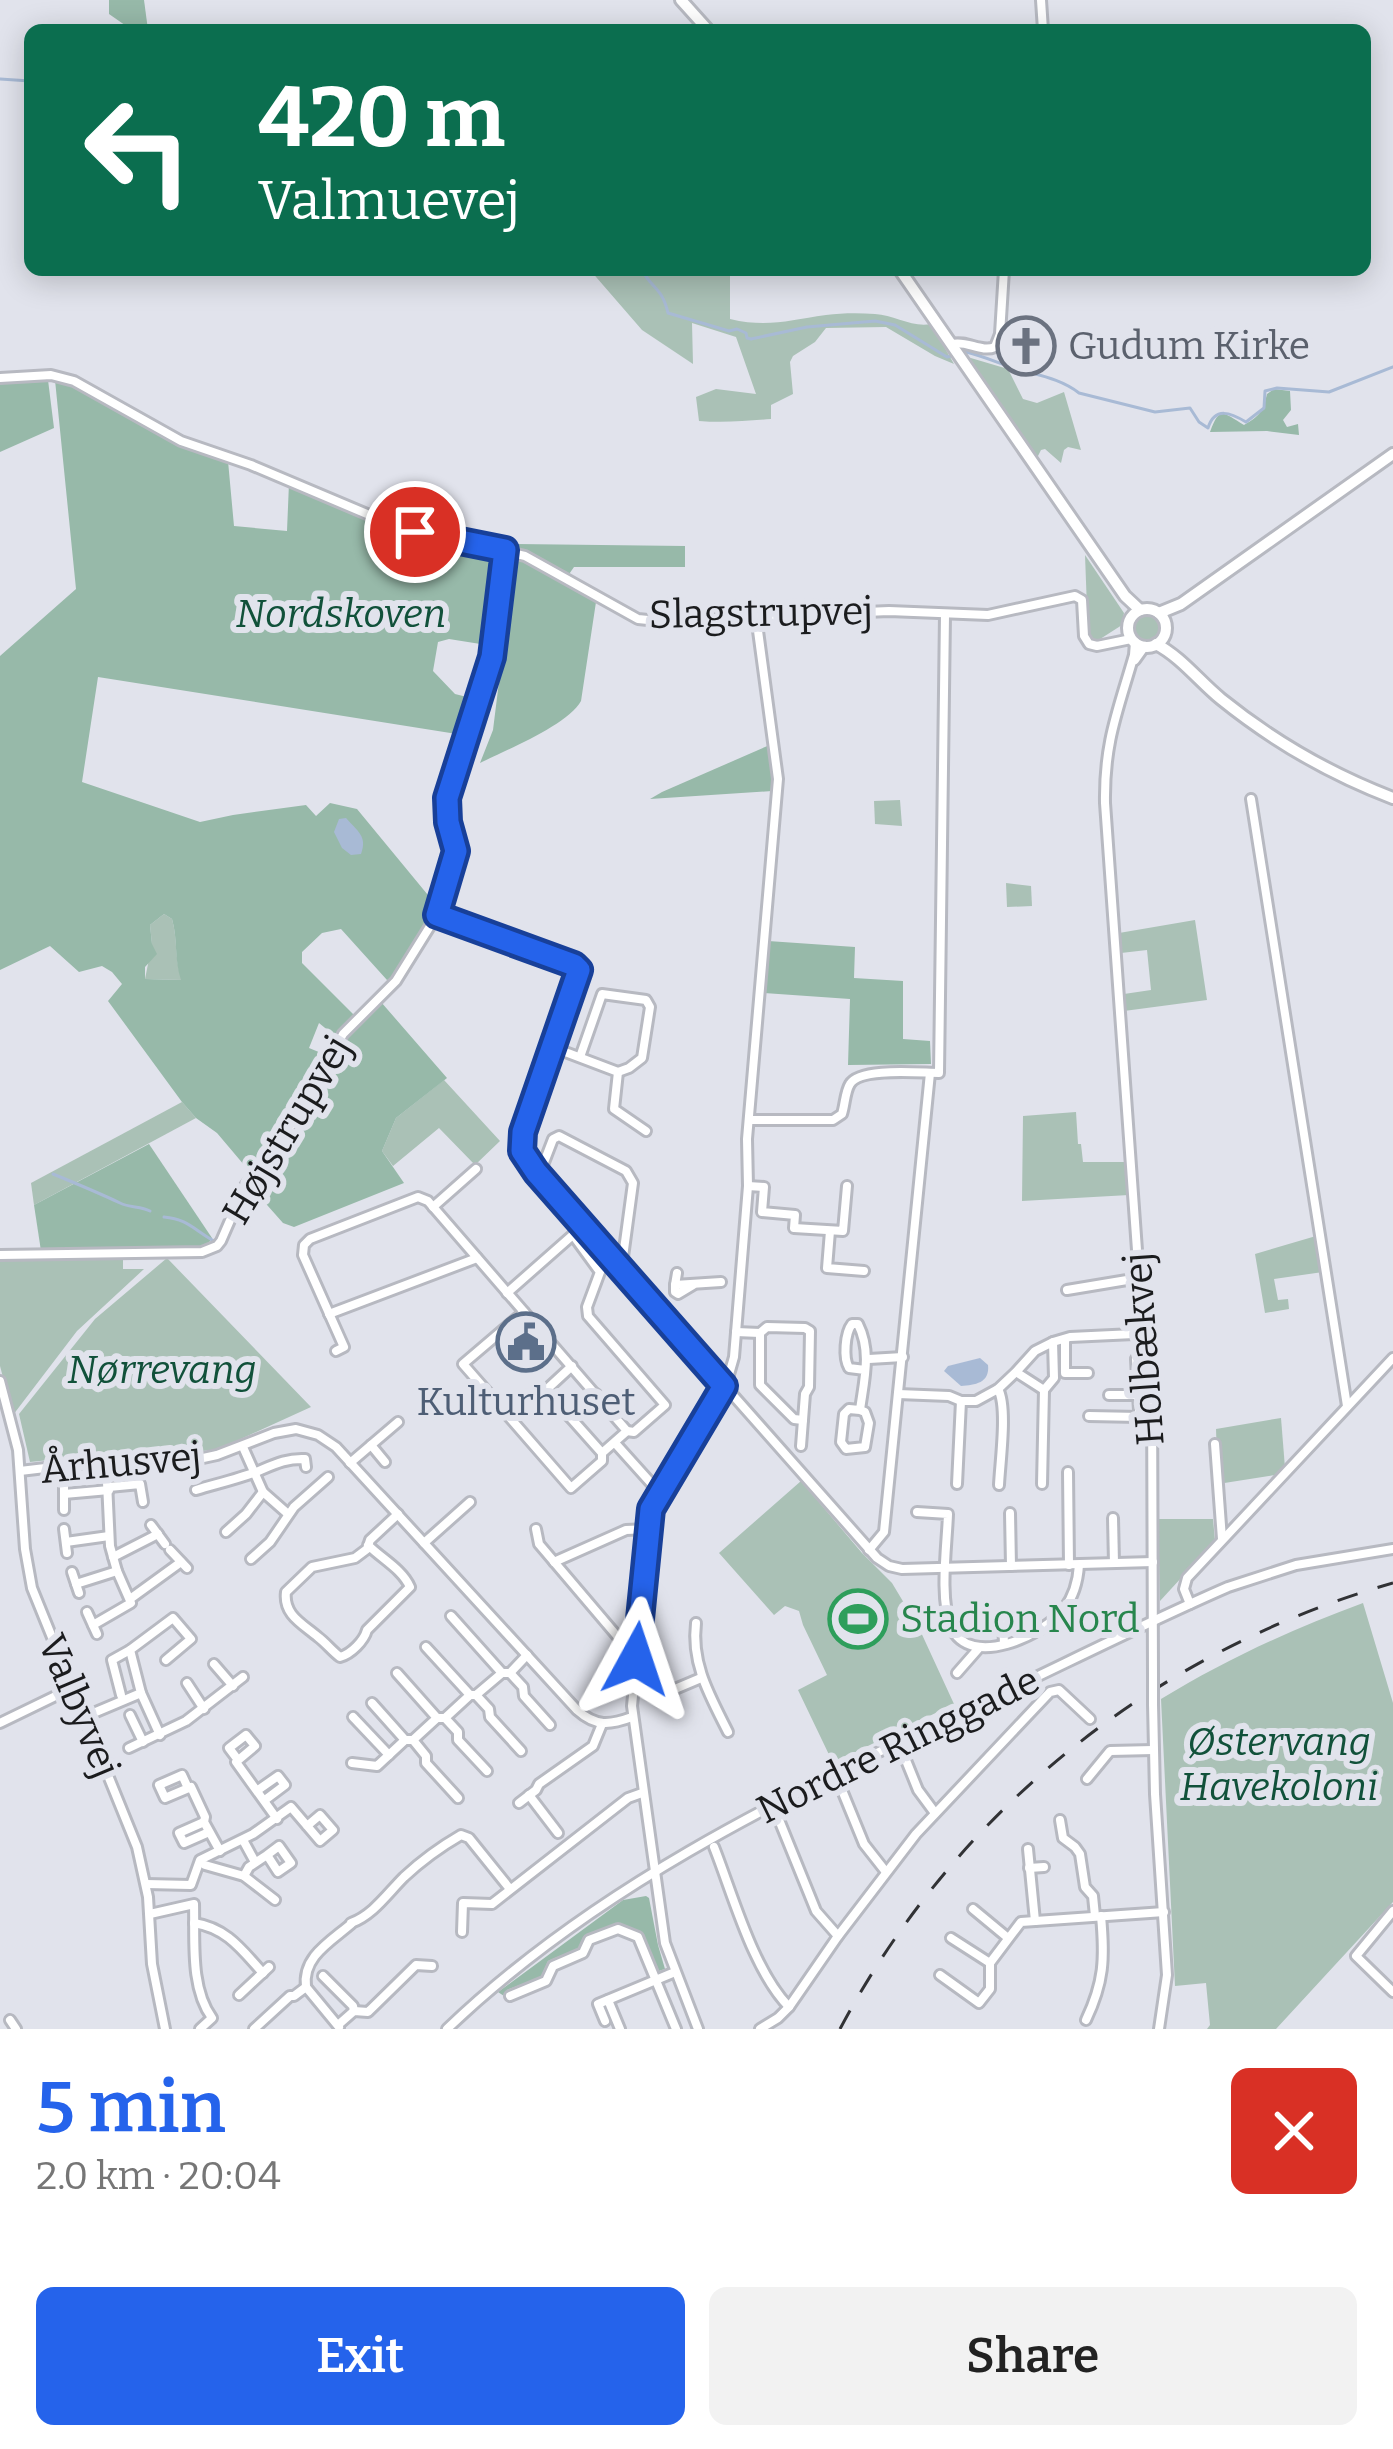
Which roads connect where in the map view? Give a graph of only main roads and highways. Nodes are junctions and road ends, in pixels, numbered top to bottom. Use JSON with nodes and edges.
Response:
{"nodes":[{"id":1,"x":681,"y":0,"type":"edge"},
{"id":2,"x":703,"y":24,"type":"edge"},
{"id":3,"x":903,"y":276,"type":"edge"},
{"id":4,"x":1393,"y":454,"type":"edge"},
{"id":5,"x":1136,"y":613,"type":"junction"},
{"id":6,"x":1162,"y":618,"type":"junction"},
{"id":7,"x":1143,"y":640,"type":"junction"},
{"id":8,"x":1393,"y":798,"type":"edge"}],
"edges":[{"from":1,"to":2,"type":"main road"},
{"from":3,"to":5,"type":"main road"},
{"from":4,"to":6,"type":"main road"},
{"from":5,"to":6,"type":"main road"},
{"from":5,"to":7,"type":"main road"},
{"from":6,"to":7,"type":"main road"},
{"from":7,"to":8,"type":"main road"}]}
